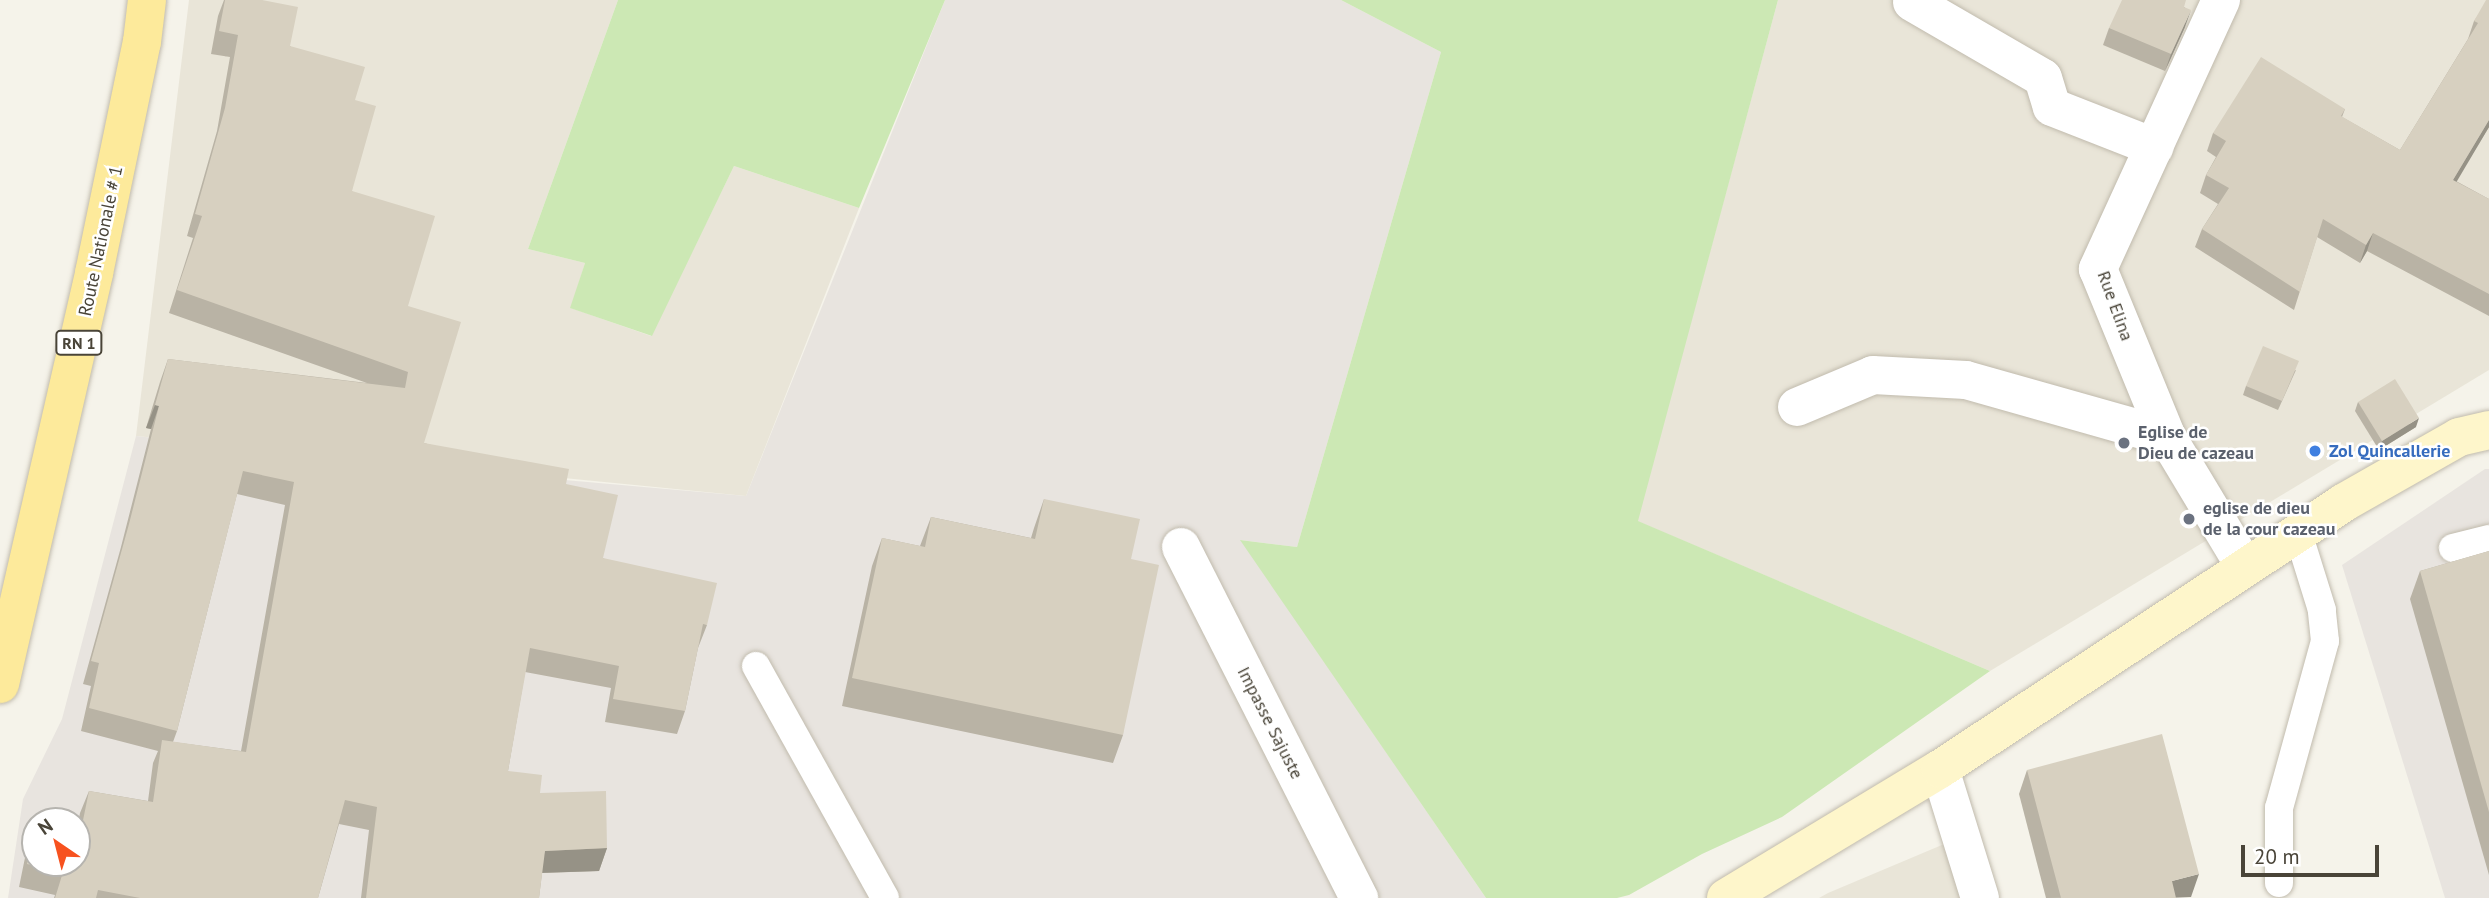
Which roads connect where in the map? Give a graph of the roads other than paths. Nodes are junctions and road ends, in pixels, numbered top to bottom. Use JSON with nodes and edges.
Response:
{"nodes":[{"id":1,"x":147,"y":0,"type":"edge"},
{"id":2,"x":2221,"y":0,"type":"edge"},
{"id":3,"x":1912,"y":2,"type":"dead end"},
{"id":4,"x":2154,"y":147,"type":"junction"},
{"id":5,"x":1797,"y":407,"type":"dead end"},
{"id":6,"x":2489,"y":430,"type":"edge"},
{"id":7,"x":2166,"y":437,"type":"junction"},
{"id":8,"x":2298,"y":533,"type":"junction"},
{"id":9,"x":2489,"y":539,"type":"edge"},
{"id":10,"x":1181,"y":547,"type":"dead end"},
{"id":11,"x":2453,"y":548,"type":"dead end"},
{"id":12,"x":2245,"y":568,"type":"junction"},
{"id":13,"x":755,"y":666,"type":"dead end"},
{"id":14,"x":0,"y":684,"type":"edge"},
{"id":15,"x":1940,"y":769,"type":"junction"},
{"id":16,"x":2279,"y":883,"type":"dead end"},
{"id":17,"x":885,"y":898,"type":"edge"},
{"id":18,"x":1359,"y":898,"type":"edge"},
{"id":19,"x":1726,"y":898,"type":"edge"},
{"id":20,"x":1980,"y":898,"type":"edge"}],
"edges":[{"from":1,"to":14,"type":"main road","name":"Route Nationale # 1","number":"RN 1"},
{"from":2,"to":4,"type":"street","name":"Rue Elina"},
{"from":3,"to":4,"type":"street"},
{"from":4,"to":7,"type":"street","name":"Rue Elina"},
{"from":5,"to":7,"type":"street"},
{"from":6,"to":8,"type":"main road"},
{"from":7,"to":12,"type":"street","name":"Rue Elina"},
{"from":8,"to":12,"type":"main road"},
{"from":8,"to":16,"type":"lane"},
{"from":9,"to":11,"type":"lane"},
{"from":10,"to":18,"type":"street","name":"Impasse Sajuste"},
{"from":12,"to":15,"type":"main road"},
{"from":13,"to":17,"type":"lane"},
{"from":15,"to":19,"type":"main road"},
{"from":15,"to":20,"type":"street"}]}
